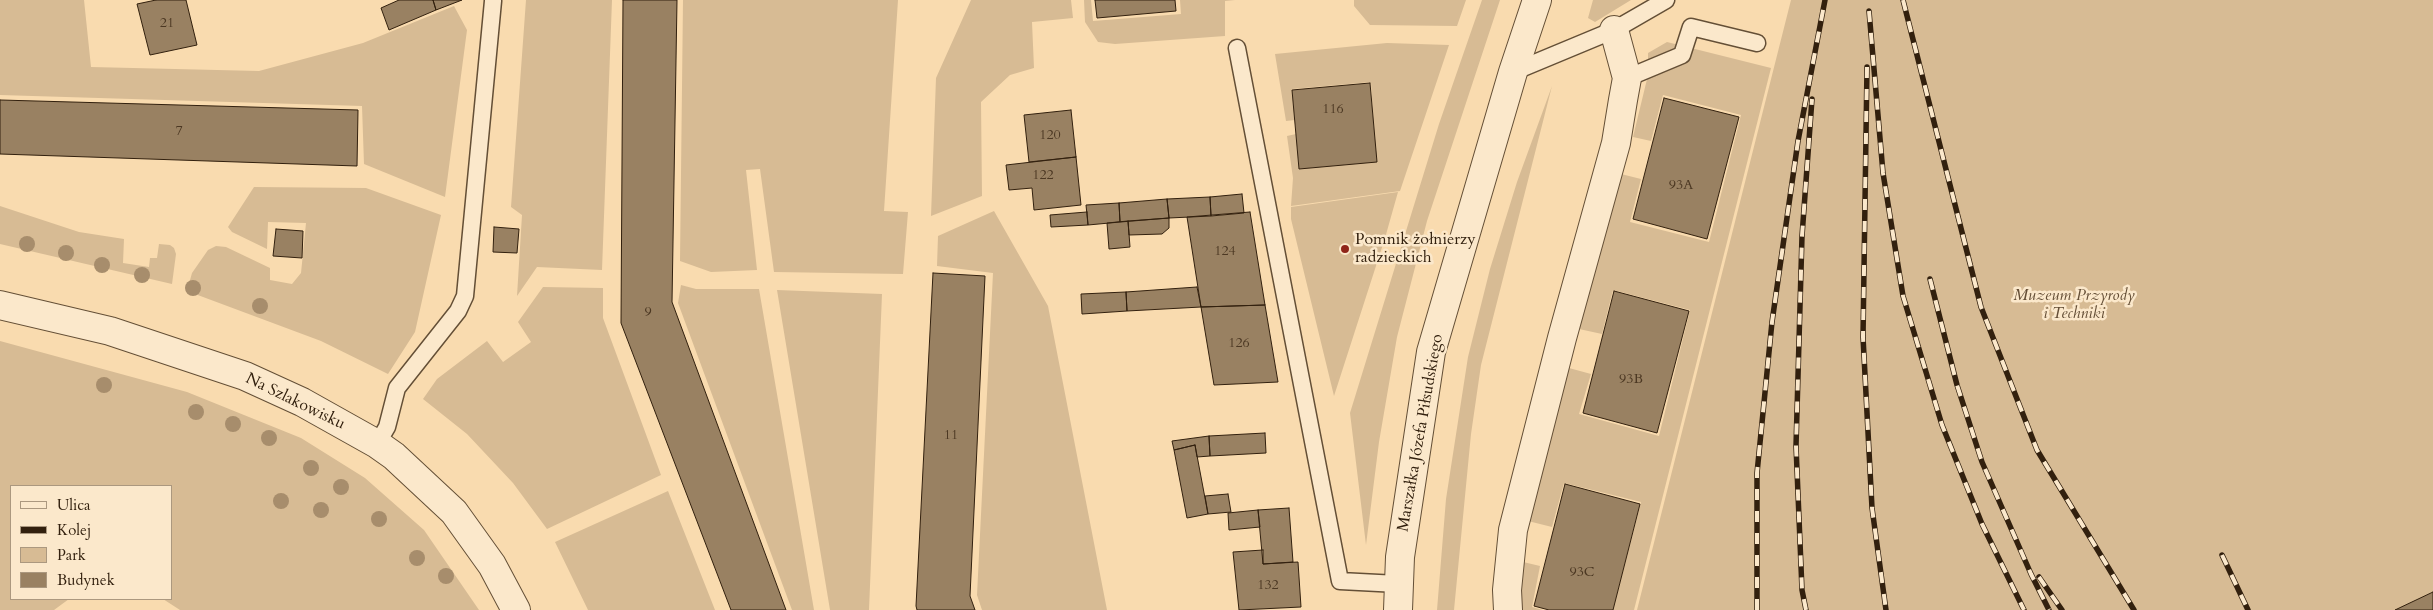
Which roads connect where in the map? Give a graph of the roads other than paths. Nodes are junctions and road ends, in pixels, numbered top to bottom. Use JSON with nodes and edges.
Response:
{"nodes":[{"id":1,"x":1537,"y":0,"type":"edge"},
{"id":2,"x":1666,"y":0,"type":"edge"},
{"id":3,"x":493,"y":2,"type":"dead end"},
{"id":4,"x":1614,"y":30,"type":"junction"},
{"id":5,"x":1757,"y":43,"type":"dead end"},
{"id":6,"x":1237,"y":48,"type":"dead end"},
{"id":7,"x":1513,"y":72,"type":"junction"},
{"id":8,"x":1627,"y":78,"type":"junction"},
{"id":9,"x":0,"y":305,"type":"edge"},
{"id":10,"x":377,"y":444,"type":"junction"},
{"id":11,"x":1398,"y":597,"type":"edge"},
{"id":12,"x":516,"y":610,"type":"edge"},
{"id":13,"x":1508,"y":610,"type":"edge"}],
"edges":[{"from":1,"to":7,"type":"street","name":"Marszałka Józefa Piłsudskiego"},
{"from":2,"to":4,"type":"lane"},
{"from":3,"to":10,"type":"lane"},
{"from":4,"to":7,"type":"lane"},
{"from":4,"to":8,"type":"street"},
{"from":5,"to":8,"type":"lane"},
{"from":6,"to":11,"type":"lane"},
{"from":7,"to":11,"type":"street","name":"Marszałka Józefa Piłsudskiego"},
{"from":8,"to":13,"type":"street"},
{"from":9,"to":10,"type":"street","name":"Na Szlakowisku"},
{"from":10,"to":12,"type":"street","name":"Na Szlakowisku"}]}
